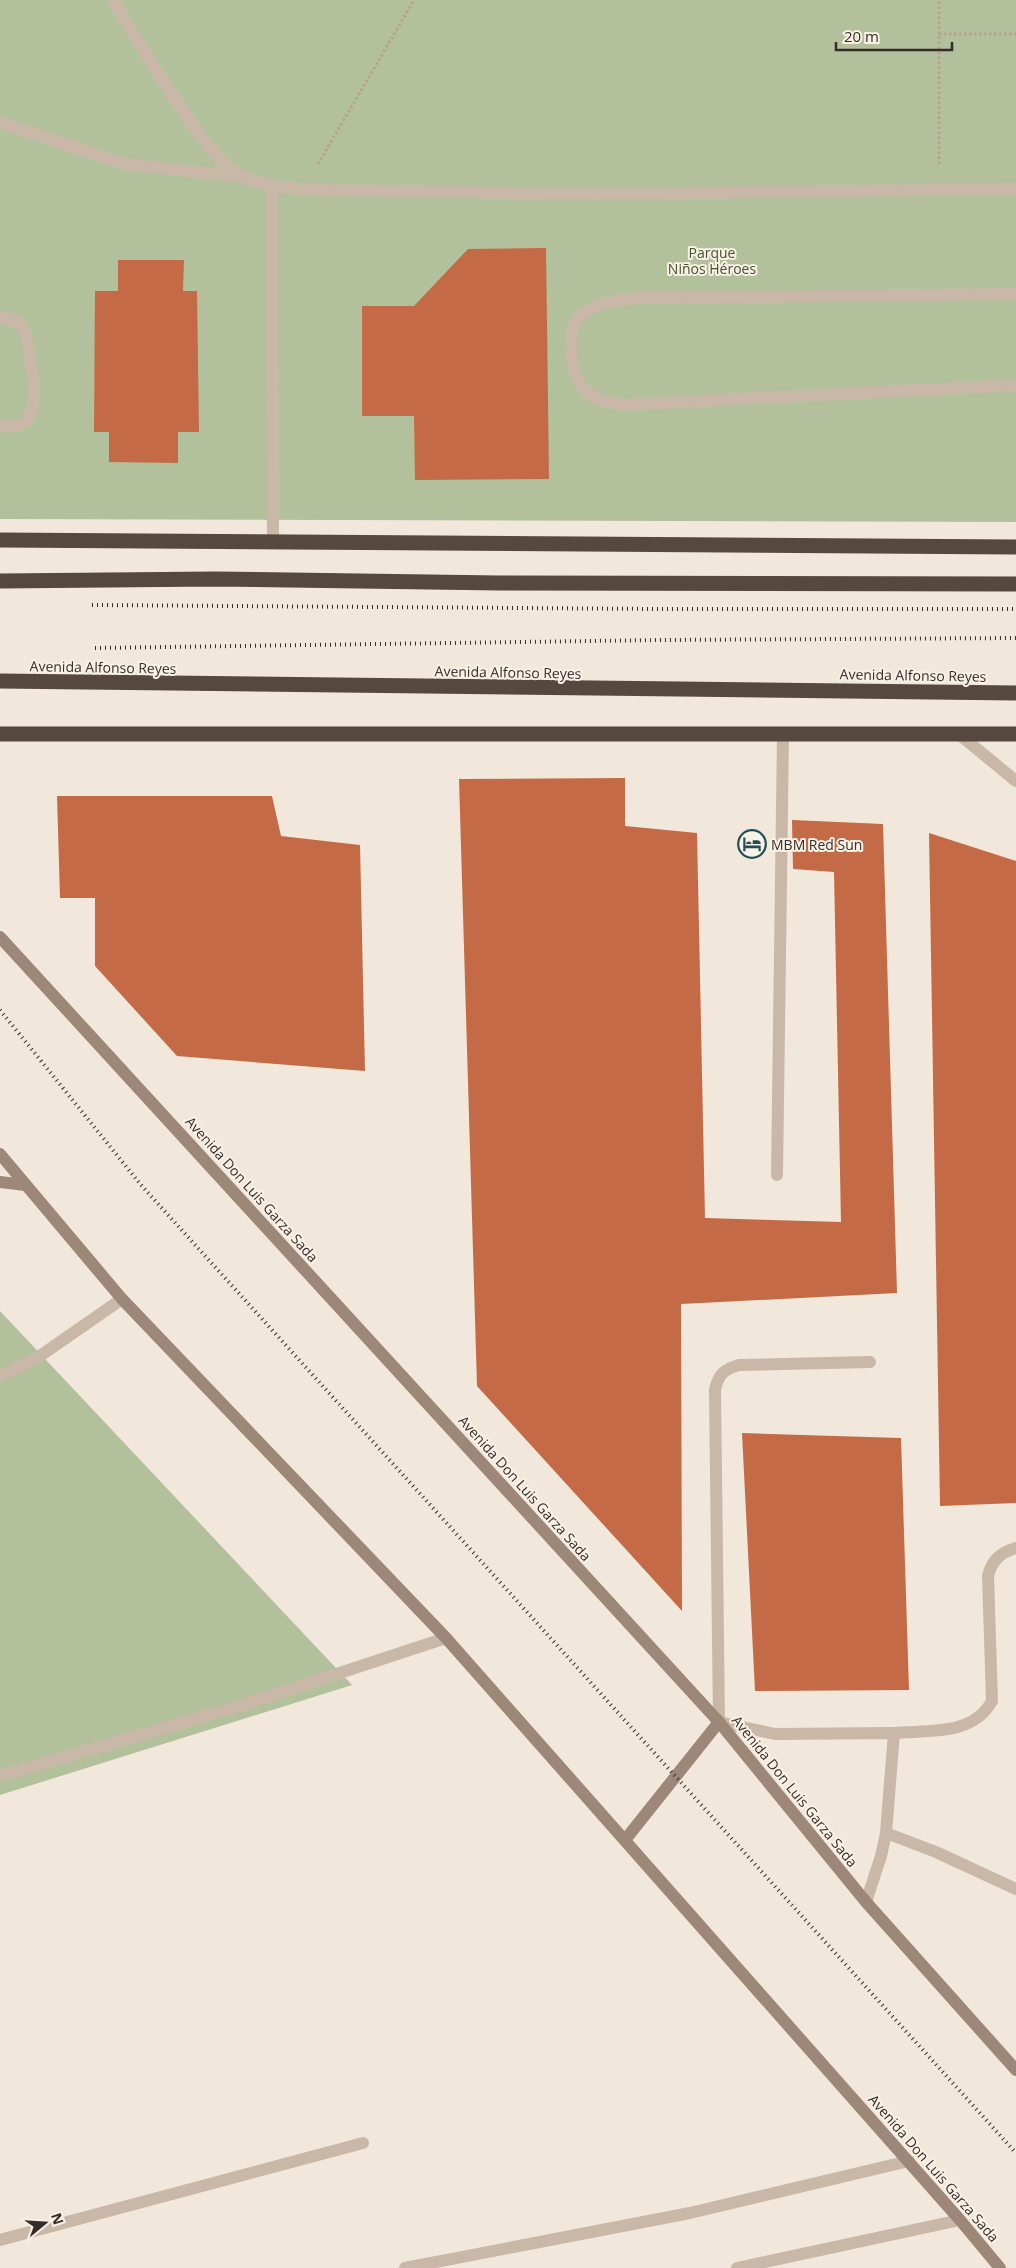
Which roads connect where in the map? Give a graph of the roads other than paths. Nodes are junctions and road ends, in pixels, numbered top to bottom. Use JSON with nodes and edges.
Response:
{"nodes":[{"id":1,"x":113,"y":0,"type":"edge"},
{"id":2,"x":0,"y":122,"type":"edge"},
{"id":3,"x":244,"y":178,"type":"junction"},
{"id":4,"x":272,"y":185,"type":"junction"},
{"id":5,"x":1016,"y":189,"type":"edge"},
{"id":6,"x":1016,"y":294,"type":"edge"},
{"id":7,"x":0,"y":316,"type":"edge"},
{"id":8,"x":1016,"y":385,"type":"edge"},
{"id":9,"x":0,"y":426,"type":"edge"},
{"id":10,"x":0,"y":540,"type":"edge"},
{"id":11,"x":273,"y":542,"type":"junction"},
{"id":12,"x":1016,"y":547,"type":"edge"},
{"id":13,"x":0,"y":581,"type":"edge"},
{"id":14,"x":1016,"y":584,"type":"edge"},
{"id":15,"x":0,"y":681,"type":"edge"},
{"id":16,"x":1016,"y":692,"type":"edge"},
{"id":17,"x":0,"y":734,"type":"edge"},
{"id":18,"x":784,"y":734,"type":"junction"},
{"id":19,"x":1016,"y":734,"type":"edge"},
{"id":20,"x":960,"y":735,"type":"junction"},
{"id":21,"x":1016,"y":781,"type":"edge"},
{"id":22,"x":0,"y":937,"type":"edge"},
{"id":23,"x":0,"y":1154,"type":"edge"},
{"id":24,"x":777,"y":1175,"type":"dead end"},
{"id":25,"x":0,"y":1182,"type":"edge"},
{"id":26,"x":26,"y":1185,"type":"junction"},
{"id":27,"x":122,"y":1299,"type":"junction"},
{"id":28,"x":870,"y":1362,"type":"dead end"},
{"id":29,"x":0,"y":1376,"type":"edge"},
{"id":30,"x":1016,"y":1548,"type":"edge"},
{"id":31,"x":446,"y":1638,"type":"junction"},
{"id":32,"x":719,"y":1722,"type":"junction"},
{"id":33,"x":894,"y":1733,"type":"junction"},
{"id":34,"x":0,"y":1776,"type":"edge"},
{"id":35,"x":886,"y":1833,"type":"junction"},
{"id":36,"x":625,"y":1840,"type":"junction"},
{"id":37,"x":1016,"y":1889,"type":"edge"},
{"id":38,"x":866,"y":1902,"type":"junction"},
{"id":39,"x":1016,"y":2070,"type":"edge"},
{"id":40,"x":362,"y":2143,"type":"dead end"},
{"id":41,"x":909,"y":2161,"type":"junction"},
{"id":42,"x":960,"y":2220,"type":"junction"},
{"id":43,"x":0,"y":2240,"type":"edge"},
{"id":44,"x":761,"y":2265,"type":"edge"},
{"id":45,"x":405,"y":2268,"type":"edge"},
{"id":46,"x":737,"y":2268,"type":"edge"},
{"id":47,"x":1000,"y":2268,"type":"edge"}],
"edges":[{"from":1,"to":3,"type":"lane"},
{"from":2,"to":3,"type":"lane"},
{"from":3,"to":4,"type":"lane"},
{"from":4,"to":5,"type":"lane"},
{"from":4,"to":11,"type":"lane"},
{"from":6,"to":8,"type":"lane"},
{"from":7,"to":9,"type":"lane"},
{"from":10,"to":11,"type":"highway"},
{"from":11,"to":12,"type":"highway"},
{"from":13,"to":14,"type":"highway"},
{"from":15,"to":16,"type":"highway","name":"Avenida Alfonso Reyes"},
{"from":17,"to":18,"type":"highway"},
{"from":18,"to":20,"type":"highway"},
{"from":18,"to":24,"type":"lane"},
{"from":19,"to":20,"type":"highway"},
{"from":20,"to":21,"type":"lane"},
{"from":22,"to":32,"type":"street","name":"Avenida Don Luis Garza Sada"},
{"from":23,"to":26,"type":"street","name":"Avenida Don Luis Garza Sada"},
{"from":25,"to":26,"type":"street"},
{"from":26,"to":27,"type":"street","name":"Avenida Don Luis Garza Sada"},
{"from":27,"to":29,"type":"lane"},
{"from":27,"to":31,"type":"street","name":"Avenida Don Luis Garza Sada"},
{"from":28,"to":32,"type":"lane"},
{"from":30,"to":33,"type":"lane"},
{"from":31,"to":34,"type":"lane"},
{"from":31,"to":36,"type":"street","name":"Avenida Don Luis Garza Sada"},
{"from":32,"to":33,"type":"lane"},
{"from":32,"to":36,"type":"street"},
{"from":32,"to":38,"type":"street","name":"Avenida Don Luis Garza Sada"},
{"from":33,"to":35,"type":"lane"},
{"from":35,"to":37,"type":"lane"},
{"from":35,"to":38,"type":"lane"},
{"from":36,"to":41,"type":"street","name":"Avenida Don Luis Garza Sada"},
{"from":38,"to":39,"type":"street","name":"Avenida Don Luis Garza Sada"},
{"from":40,"to":43,"type":"lane"},
{"from":41,"to":42,"type":"street","name":"Avenida Don Luis Garza Sada"},
{"from":41,"to":45,"type":"lane"},
{"from":42,"to":44,"type":"lane"},
{"from":42,"to":47,"type":"street","name":"Avenida Don Luis Garza Sada"},
{"from":44,"to":46,"type":"lane"}]}
